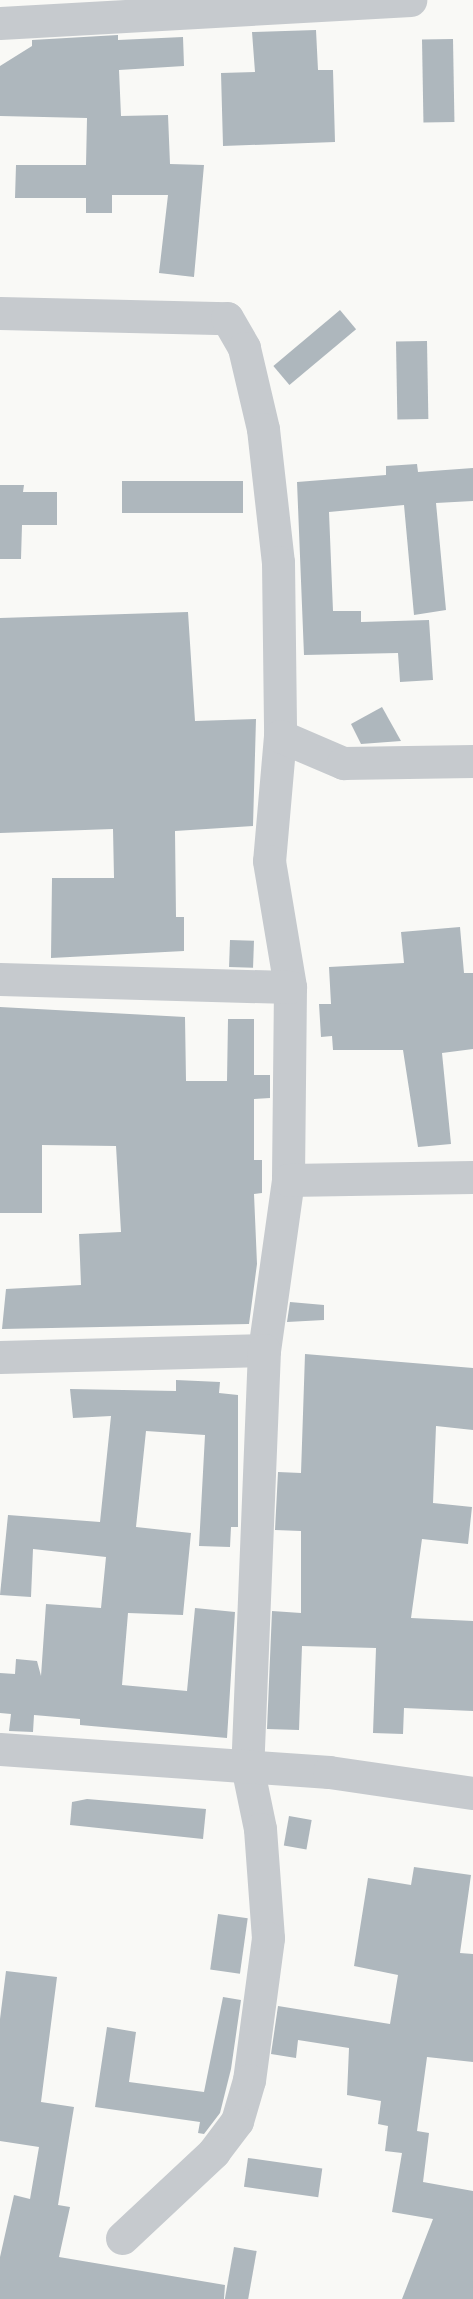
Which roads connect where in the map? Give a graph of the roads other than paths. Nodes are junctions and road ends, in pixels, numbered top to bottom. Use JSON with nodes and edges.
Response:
{"nodes":[{"id":1,"x":410,"y":0,"type":"edge"},
{"id":2,"x":193,"y":4,"type":"edge"},
{"id":3,"x":0,"y":23,"type":"edge"},
{"id":4,"x":0,"y":313,"type":"edge"},
{"id":5,"x":280,"y":735,"type":"junction"},
{"id":6,"x":473,"y":761,"type":"edge"},
{"id":7,"x":0,"y":979,"type":"edge"},
{"id":8,"x":290,"y":987,"type":"junction"},
{"id":9,"x":473,"y":1177,"type":"edge"},
{"id":10,"x":288,"y":1180,"type":"junction"},
{"id":11,"x":264,"y":1350,"type":"junction"},
{"id":12,"x":0,"y":1357,"type":"edge"},
{"id":13,"x":0,"y":1749,"type":"edge"},
{"id":14,"x":247,"y":1766,"type":"junction"},
{"id":15,"x":473,"y":1792,"type":"edge"},
{"id":16,"x":122,"y":2238,"type":"dead end"}],
"edges":[{"from":1,"to":2,"type":"street"},
{"from":2,"to":3,"type":"street"},
{"from":4,"to":5,"type":"street"},
{"from":5,"to":6,"type":"street"},
{"from":5,"to":8,"type":"street"},
{"from":7,"to":8,"type":"street"},
{"from":8,"to":10,"type":"street"},
{"from":9,"to":10,"type":"street"},
{"from":10,"to":11,"type":"street"},
{"from":11,"to":12,"type":"street"},
{"from":11,"to":14,"type":"street"},
{"from":13,"to":14,"type":"street"},
{"from":14,"to":15,"type":"street"},
{"from":14,"to":16,"type":"street"}]}
